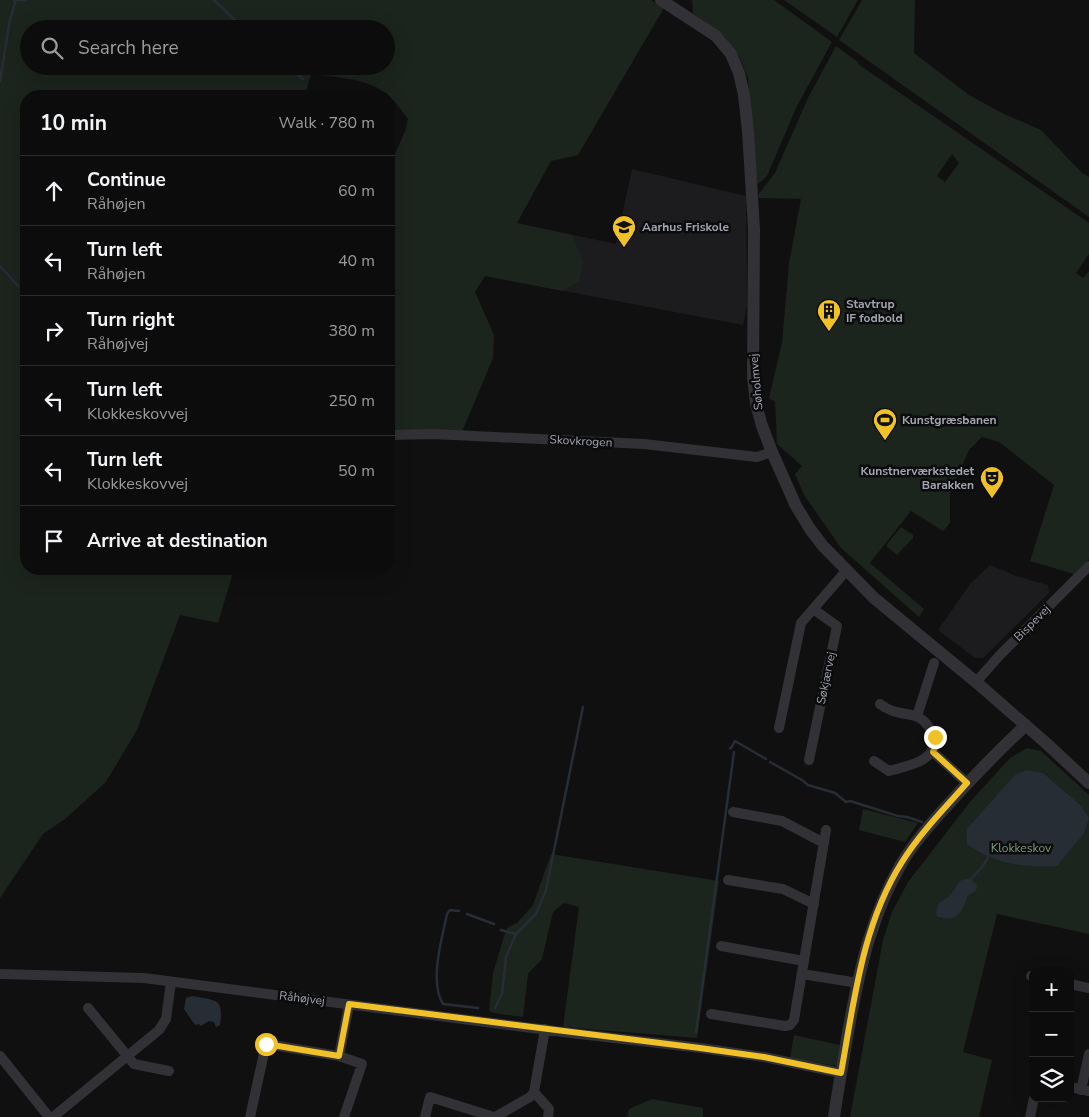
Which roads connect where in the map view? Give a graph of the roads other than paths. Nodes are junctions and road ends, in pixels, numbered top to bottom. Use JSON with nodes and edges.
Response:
{"nodes":[{"id":1,"x":661,"y":0,"type":"edge"},
{"id":2,"x":395,"y":435,"type":"edge"},
{"id":3,"x":772,"y":452,"type":"junction"},
{"id":4,"x":1089,"y":566,"type":"edge"},
{"id":5,"x":846,"y":570,"type":"junction"},
{"id":6,"x":813,"y":609,"type":"junction"},
{"id":7,"x":934,"y":663,"type":"dead end"},
{"id":8,"x":976,"y":682,"type":"junction"},
{"id":9,"x":880,"y":704,"type":"dead end"},
{"id":10,"x":917,"y":716,"type":"junction"},
{"id":11,"x":1026,"y":724,"type":"junction"},
{"id":12,"x":779,"y":728,"type":"dead end"},
{"id":13,"x":933,"y":752,"type":"junction"},
{"id":14,"x":809,"y":760,"type":"dead end"},
{"id":15,"x":874,"y":761,"type":"dead end"},
{"id":16,"x":967,"y":783,"type":"junction"},
{"id":17,"x":1089,"y":783,"type":"edge"},
{"id":18,"x":733,"y":812,"type":"dead end"},
{"id":19,"x":826,"y":830,"type":"dead end"},
{"id":20,"x":824,"y":843,"type":"junction"},
{"id":21,"x":728,"y":880,"type":"dead end"},
{"id":22,"x":814,"y":904,"type":"junction"},
{"id":23,"x":721,"y":946,"type":"dead end"},
{"id":24,"x":804,"y":961,"type":"junction"},
{"id":25,"x":0,"y":974,"type":"edge"},
{"id":26,"x":802,"y":974,"type":"junction"},
{"id":27,"x":171,"y":982,"type":"junction"},
{"id":28,"x":858,"y":983,"type":"junction"},
{"id":29,"x":1074,"y":985,"type":"edge"},
{"id":30,"x":1089,"y":988,"type":"edge"},
{"id":31,"x":349,"y":1004,"type":"junction"},
{"id":32,"x":88,"y":1008,"type":"dead end"},
{"id":33,"x":711,"y":1014,"type":"dead end"},
{"id":34,"x":545,"y":1029,"type":"junction"},
{"id":35,"x":1089,"y":1054,"type":"edge"},
{"id":36,"x":0,"y":1056,"type":"edge"},
{"id":37,"x":127,"y":1056,"type":"junction"},
{"id":38,"x":339,"y":1056,"type":"junction"},
{"id":39,"x":168,"y":1071,"type":"dead end"},
{"id":40,"x":841,"y":1073,"type":"junction"},
{"id":41,"x":1085,"y":1090,"type":"edge"},
{"id":42,"x":534,"y":1092,"type":"junction"},
{"id":43,"x":1033,"y":1102,"type":"edge"},
{"id":44,"x":51,"y":1117,"type":"edge"},
{"id":45,"x":250,"y":1117,"type":"edge"},
{"id":46,"x":344,"y":1117,"type":"edge"},
{"id":47,"x":425,"y":1117,"type":"edge"},
{"id":48,"x":495,"y":1117,"type":"edge"},
{"id":49,"x":548,"y":1117,"type":"edge"},
{"id":50,"x":834,"y":1117,"type":"edge"},
{"id":51,"x":1030,"y":1117,"type":"edge"}],
"edges":[{"from":1,"to":3,"type":"street","name":"Søholmvej"},
{"from":2,"to":3,"type":"street","name":"Skovkrogen"},
{"from":3,"to":5,"type":"street","name":"Søholmvej"},
{"from":4,"to":8,"type":"street","name":"Bispevej"},
{"from":5,"to":6,"type":"street"},
{"from":5,"to":8,"type":"street","name":"Søholmvej"},
{"from":6,"to":12,"type":"street"},
{"from":6,"to":14,"type":"street","name":"Søkjærvej"},
{"from":7,"to":10,"type":"street"},
{"from":8,"to":11,"type":"street","name":"Søholmvej"},
{"from":9,"to":10,"type":"street"},
{"from":10,"to":13,"type":"street"},
{"from":11,"to":16,"type":"street"},
{"from":11,"to":17,"type":"street","name":"Søholmvej"},
{"from":13,"to":15,"type":"street"},
{"from":13,"to":16,"type":"street"},
{"from":16,"to":28,"type":"street"},
{"from":18,"to":20,"type":"street"},
{"from":19,"to":20,"type":"street"},
{"from":20,"to":22,"type":"street"},
{"from":21,"to":22,"type":"street"},
{"from":22,"to":24,"type":"street"},
{"from":23,"to":24,"type":"street"},
{"from":24,"to":26,"type":"street"},
{"from":25,"to":27,"type":"street","name":"Råhøjvej"},
{"from":26,"to":28,"type":"street"},
{"from":26,"to":33,"type":"street"},
{"from":27,"to":31,"type":"street","name":"Råhøjvej"},
{"from":27,"to":37,"type":"street"},
{"from":28,"to":40,"type":"street"},
{"from":29,"to":30,"type":"street"},
{"from":31,"to":34,"type":"street","name":"Råhøjvej"},
{"from":31,"to":38,"type":"street"},
{"from":32,"to":37,"type":"street"},
{"from":34,"to":40,"type":"street","name":"Råhøjvej"},
{"from":34,"to":42,"type":"street"},
{"from":35,"to":41,"type":"street"},
{"from":36,"to":44,"type":"street"},
{"from":37,"to":39,"type":"street"},
{"from":37,"to":44,"type":"street"},
{"from":38,"to":45,"type":"street"},
{"from":38,"to":46,"type":"street"},
{"from":40,"to":50,"type":"street"},
{"from":42,"to":48,"type":"street"},
{"from":42,"to":49,"type":"street"},
{"from":43,"to":51,"type":"street"},
{"from":47,"to":48,"type":"street"}]}
